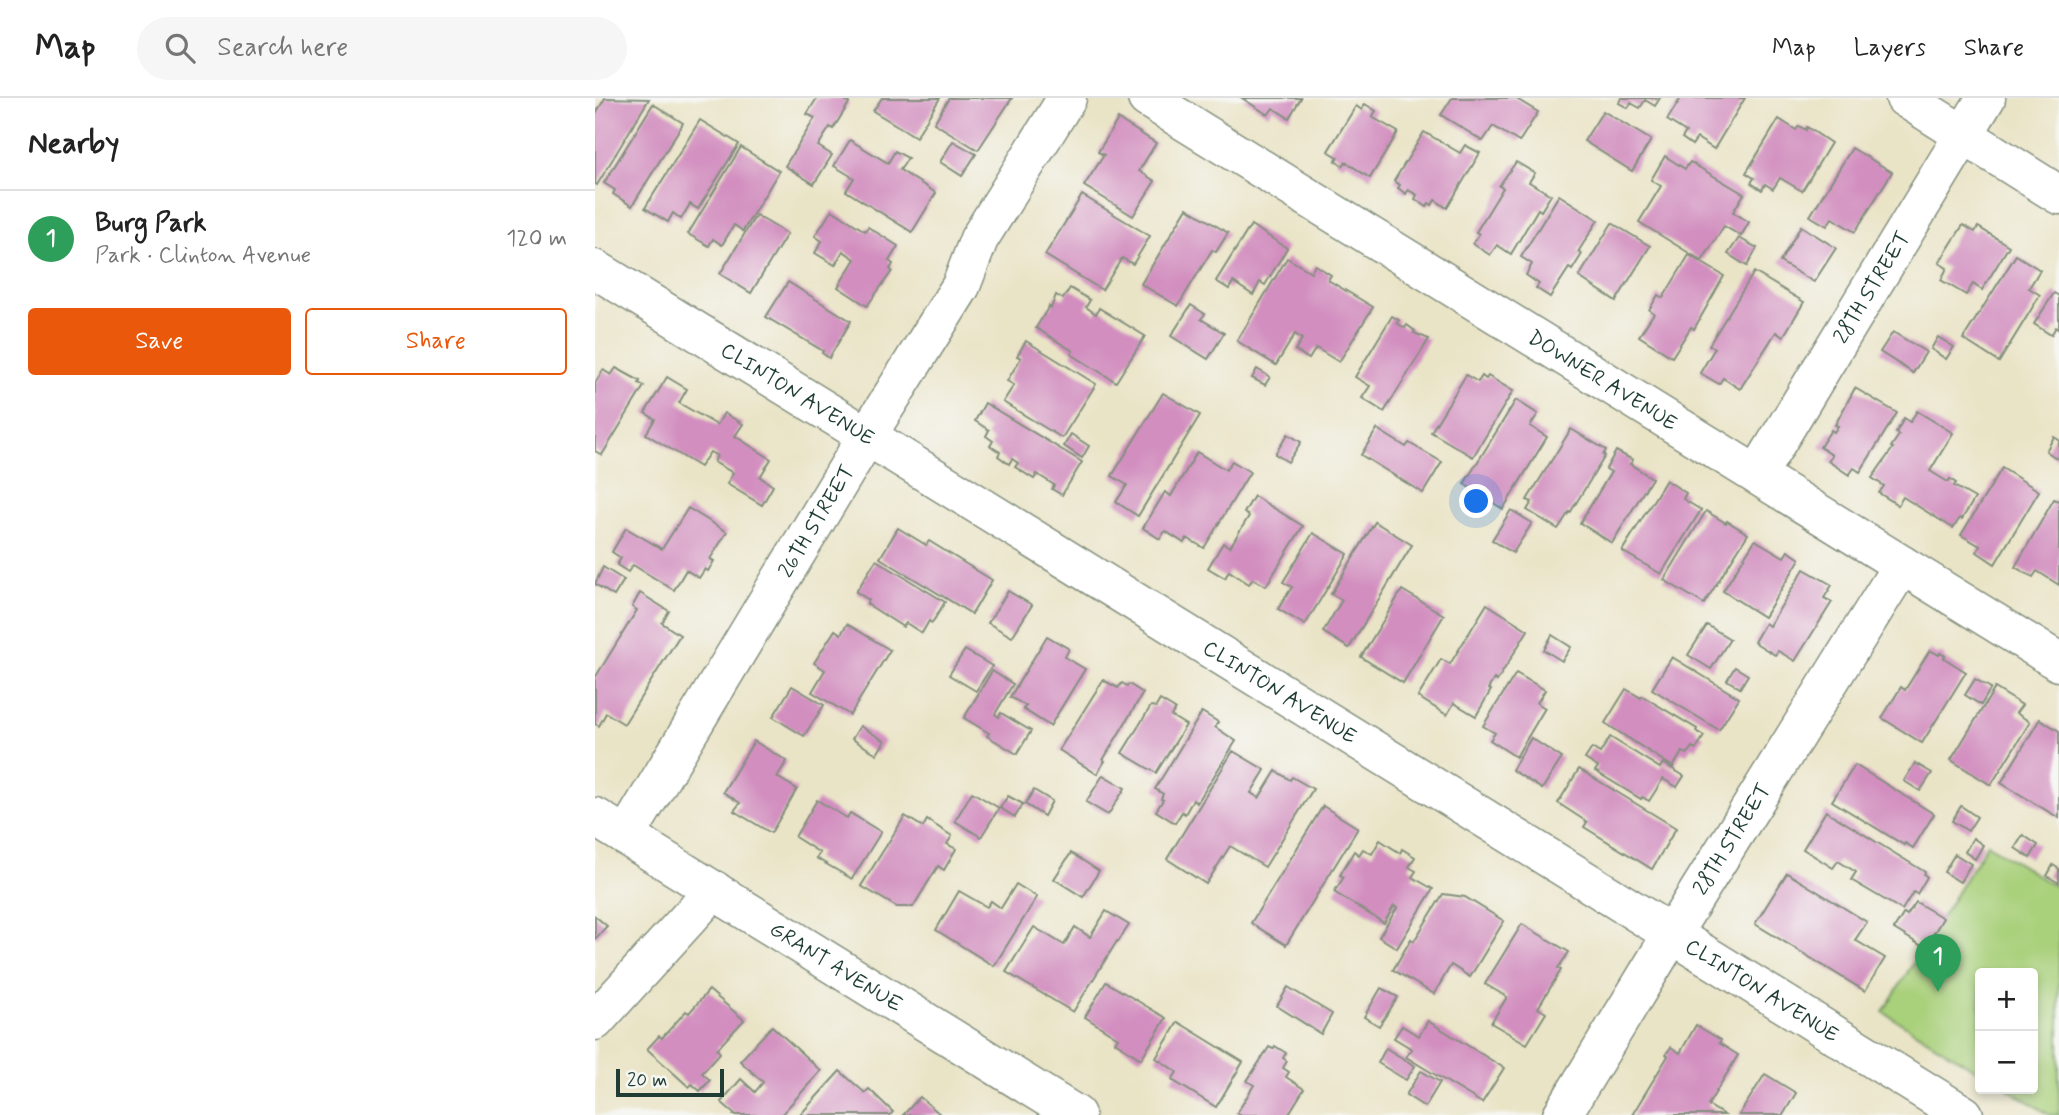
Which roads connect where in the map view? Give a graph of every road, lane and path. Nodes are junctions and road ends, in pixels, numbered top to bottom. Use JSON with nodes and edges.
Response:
{"nodes":[{"id":1,"x":1067,"y":98,"type":"edge"},
{"id":2,"x":1147,"y":98,"type":"edge"},
{"id":3,"x":1905,"y":98,"type":"edge"},
{"id":4,"x":1986,"y":98,"type":"edge"},
{"id":5,"x":1963,"y":134,"type":"junction"},
{"id":6,"x":2059,"y":195,"type":"edge"},
{"id":7,"x":595,"y":270,"type":"edge"},
{"id":8,"x":867,"y":436,"type":"junction"},
{"id":9,"x":1757,"y":475,"type":"junction"},
{"id":10,"x":1902,"y":565,"type":"junction"},
{"id":11,"x":2059,"y":662,"type":"edge"},
{"id":12,"x":611,"y":827,"type":"edge"},
{"id":13,"x":714,"y":890,"type":"junction"},
{"id":14,"x":1672,"y":934,"type":"junction"},
{"id":15,"x":595,"y":1021,"type":"edge"},
{"id":16,"x":1073,"y":1114,"type":"edge"},
{"id":17,"x":1562,"y":1115,"type":"edge"},
{"id":18,"x":1964,"y":1115,"type":"edge"}],
"edges":[{"from":1,"to":8,"type":"street","name":"26TH STREET"},
{"from":2,"to":9,"type":"street","name":"DOWNER AVENUE"},
{"from":3,"to":5,"type":"street"},
{"from":4,"to":5,"type":"street","name":"28TH STREET"},
{"from":5,"to":6,"type":"street"},
{"from":5,"to":9,"type":"street","name":"28TH STREET"},
{"from":7,"to":8,"type":"street","name":"CLINTON AVENUE"},
{"from":8,"to":12,"type":"street","name":"26TH STREET"},
{"from":8,"to":14,"type":"street","name":"CLINTON AVENUE"},
{"from":9,"to":10,"type":"street","name":"DOWNER AVENUE"},
{"from":10,"to":11,"type":"street","name":"DOWNER AVENUE"},
{"from":10,"to":14,"type":"street","name":"28TH STREET"},
{"from":12,"to":13,"type":"street","name":"GRANT AVENUE"},
{"from":13,"to":15,"type":"street"},
{"from":13,"to":16,"type":"street","name":"GRANT AVENUE"},
{"from":14,"to":17,"type":"street","name":"28TH STREET"},
{"from":14,"to":18,"type":"street","name":"CLINTON AVENUE"}]}
